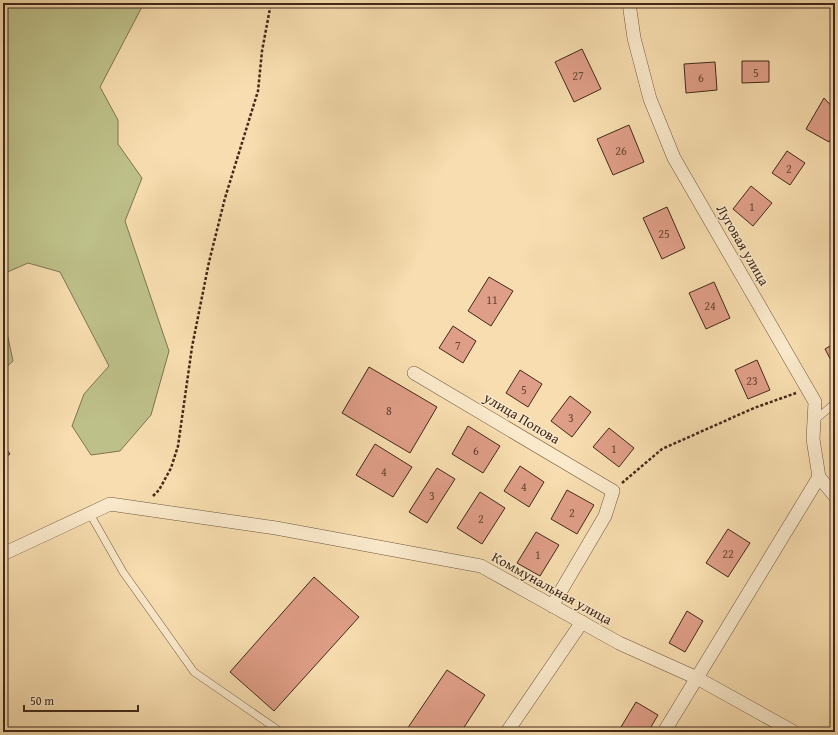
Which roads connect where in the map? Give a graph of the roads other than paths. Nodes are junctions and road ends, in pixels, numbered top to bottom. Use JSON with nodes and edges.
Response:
{"nodes":[{"id":1,"x":628,"y":3,"type":"edge"},
{"id":2,"x":414,"y":373,"type":"dead end"},
{"id":3,"x":835,"y":403,"type":"edge"},
{"id":4,"x":814,"y":421,"type":"junction"},
{"id":5,"x":819,"y":477,"type":"junction"},
{"id":6,"x":835,"y":496,"type":"edge"},
{"id":7,"x":90,"y":514,"type":"junction"},
{"id":8,"x":3,"y":554,"type":"edge"},
{"id":9,"x":552,"y":606,"type":"junction"},
{"id":10,"x":582,"y":622,"type":"junction"},
{"id":11,"x":697,"y":678,"type":"junction"},
{"id":12,"x":281,"y":732,"type":"edge"},
{"id":13,"x":507,"y":732,"type":"edge"},
{"id":14,"x":664,"y":732,"type":"edge"},
{"id":15,"x":794,"y":732,"type":"edge"}],
"edges":[{"from":1,"to":4,"type":"street","name":"Луговая улица"},
{"from":2,"to":9,"type":"street","name":"улица Попова"},
{"from":3,"to":4,"type":"lane"},
{"from":4,"to":5,"type":"street","name":"Луговая улица"},
{"from":5,"to":6,"type":"street"},
{"from":5,"to":11,"type":"street"},
{"from":7,"to":8,"type":"street","name":"Коммунальная улица"},
{"from":7,"to":9,"type":"street","name":"Коммунальная улица"},
{"from":7,"to":12,"type":"lane"},
{"from":9,"to":10,"type":"street","name":"Коммунальная улица"},
{"from":10,"to":11,"type":"street","name":"Коммунальная улица"},
{"from":10,"to":13,"type":"street"},
{"from":11,"to":14,"type":"street"},
{"from":11,"to":15,"type":"street","name":"Коммунальная улица"}]}
